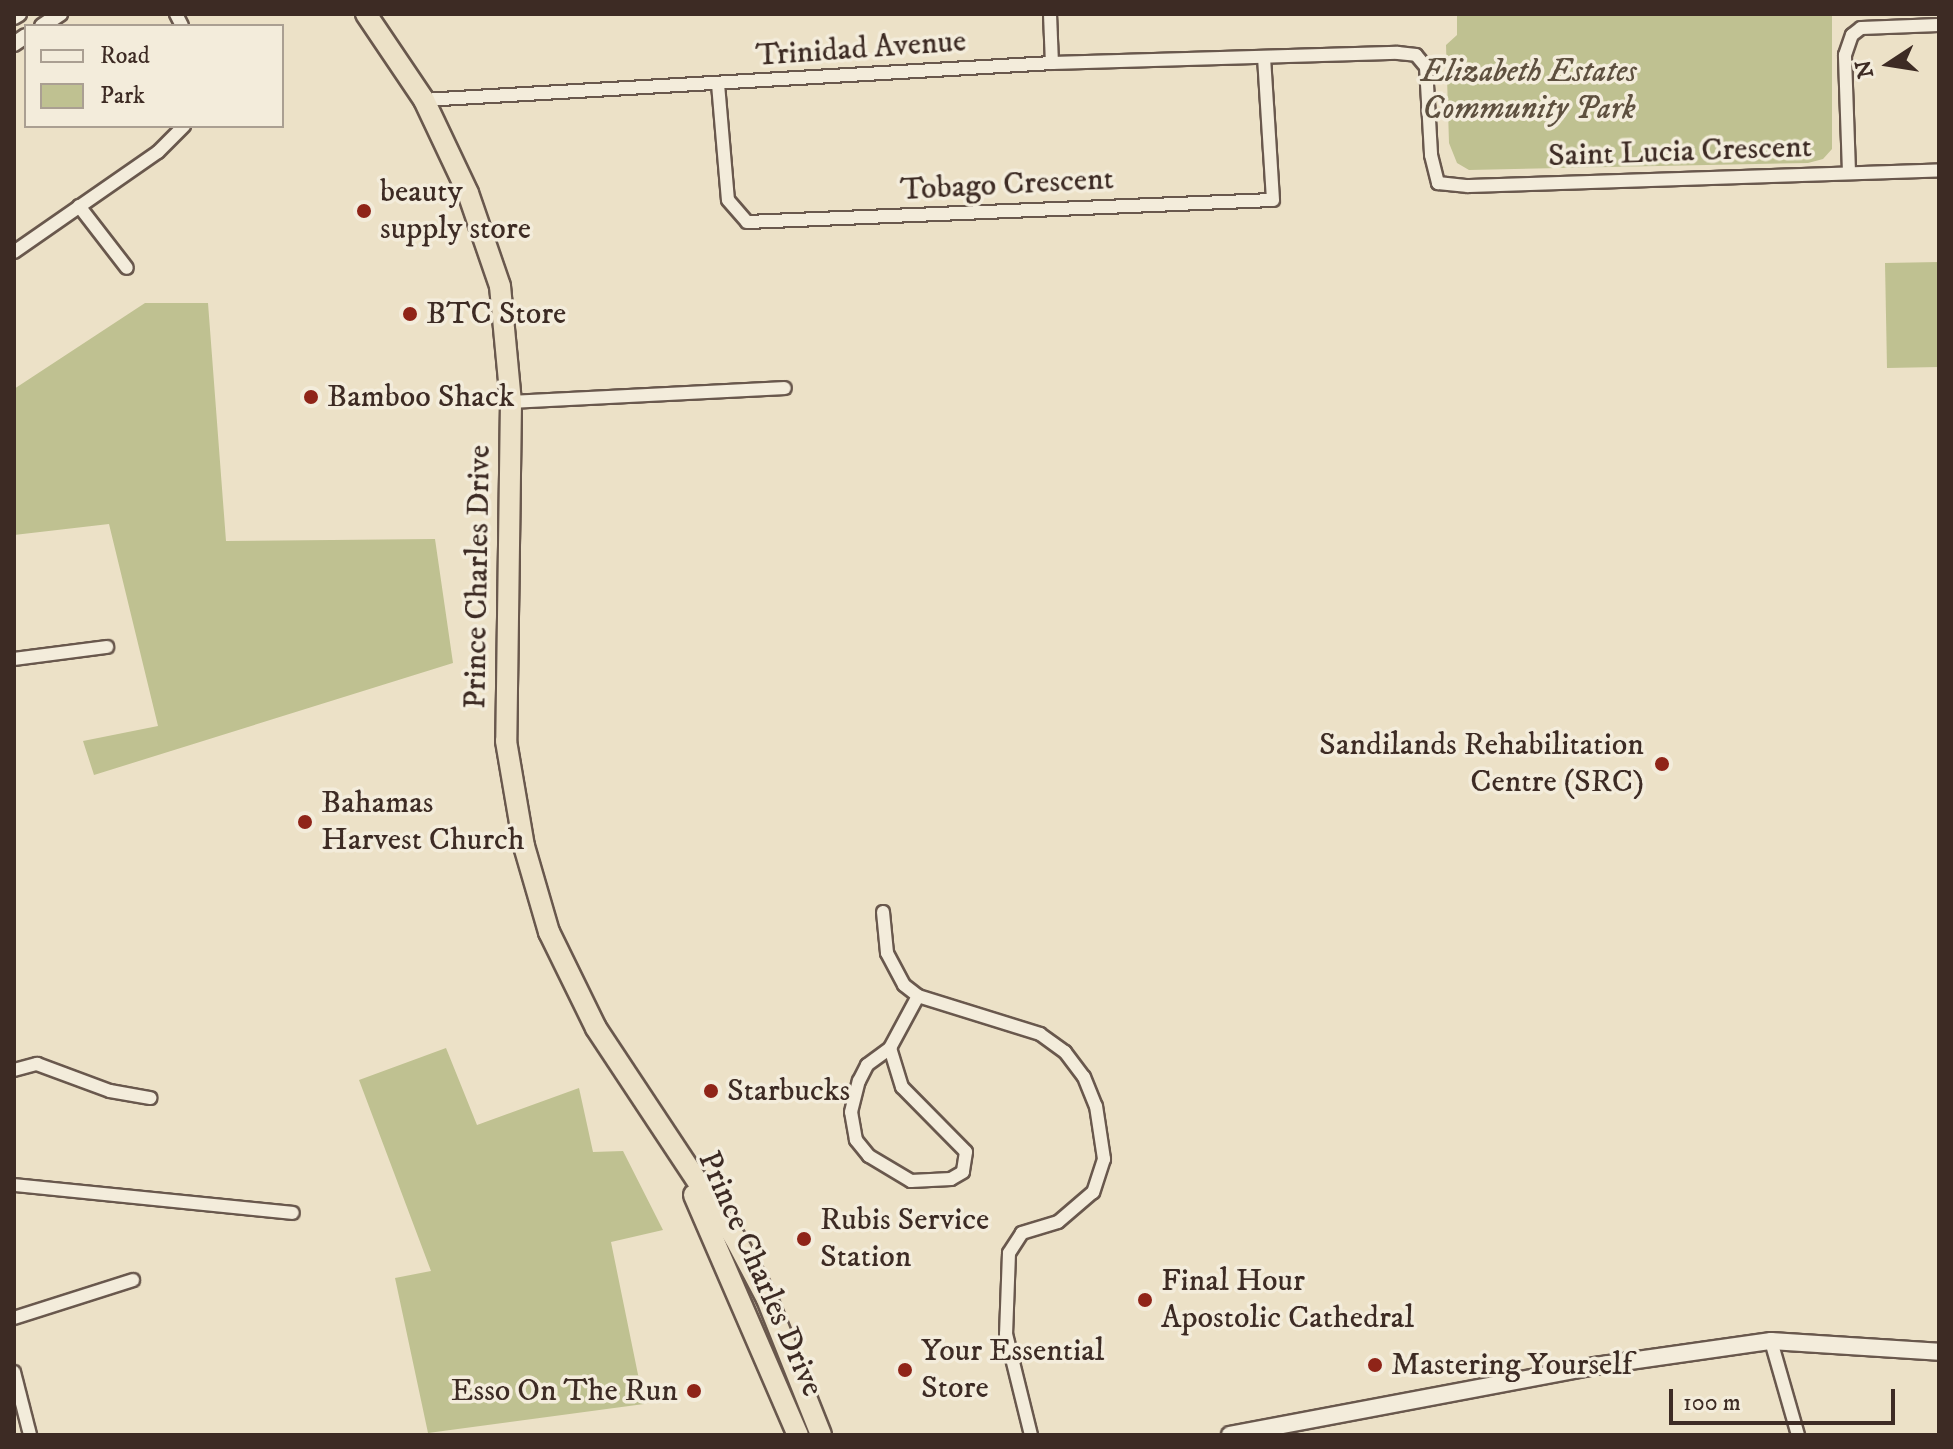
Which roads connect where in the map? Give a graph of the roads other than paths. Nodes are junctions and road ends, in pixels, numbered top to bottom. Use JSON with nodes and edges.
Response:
{"nodes":[{"id":1,"x":366,"y":14,"type":"edge"},
{"id":2,"x":1050,"y":14,"type":"edge"},
{"id":3,"x":1939,"y":25,"type":"edge"},
{"id":4,"x":1398,"y":53,"type":"joint"},
{"id":5,"x":1264,"y":57,"type":"junction"},
{"id":6,"x":1052,"y":63,"type":"junction"},
{"id":7,"x":718,"y":84,"type":"junction"},
{"id":8,"x":424,"y":100,"type":"junction"},
{"id":9,"x":182,"y":128,"type":"edge"},
{"id":10,"x":1939,"y":170,"type":"edge"},
{"id":11,"x":1849,"y":172,"type":"junction"},
{"id":12,"x":79,"y":206,"type":"junction"},
{"id":13,"x":14,"y":252,"type":"edge"},
{"id":14,"x":127,"y":268,"type":"dead end"},
{"id":15,"x":785,"y":388,"type":"dead end"},
{"id":16,"x":511,"y":402,"type":"junction"},
{"id":17,"x":107,"y":647,"type":"dead end"},
{"id":18,"x":14,"y":659,"type":"edge"},
{"id":19,"x":883,"y":912,"type":"dead end"},
{"id":20,"x":918,"y":996,"type":"junction"},
{"id":21,"x":890,"y":1048,"type":"junction"},
{"id":22,"x":14,"y":1070,"type":"edge"},
{"id":23,"x":150,"y":1098,"type":"dead end"},
{"id":24,"x":667,"y":1137,"type":"junction"},
{"id":25,"x":14,"y":1185,"type":"edge"},
{"id":26,"x":293,"y":1213,"type":"dead end"},
{"id":27,"x":133,"y":1280,"type":"dead end"},
{"id":28,"x":14,"y":1318,"type":"edge"},
{"id":29,"x":1771,"y":1341,"type":"junction"},
{"id":30,"x":1939,"y":1352,"type":"edge"},
{"id":31,"x":14,"y":1372,"type":"edge"},
{"id":32,"x":30,"y":1435,"type":"edge"},
{"id":33,"x":798,"y":1435,"type":"edge"},
{"id":34,"x":821,"y":1435,"type":"edge"},
{"id":35,"x":1031,"y":1435,"type":"edge"},
{"id":36,"x":1230,"y":1435,"type":"edge"},
{"id":37,"x":1798,"y":1435,"type":"edge"}],
"edges":[{"from":1,"to":8,"type":"highway","name":"Prince Charles Drive"},
{"from":2,"to":6,"type":"street"},
{"from":3,"to":11,"type":"street","name":"Saint Lucia Crescent"},
{"from":4,"to":5,"type":"street","name":"Trinidad Avenue"},
{"from":4,"to":11,"type":"street","name":"Saint Lucia Crescent"},
{"from":5,"to":6,"type":"street","name":"Trinidad Avenue"},
{"from":5,"to":7,"type":"street","name":"Tobago Crescent"},
{"from":6,"to":7,"type":"street","name":"Trinidad Avenue"},
{"from":7,"to":8,"type":"street","name":"Trinidad Avenue"},
{"from":8,"to":16,"type":"highway","name":"Prince Charles Drive"},
{"from":9,"to":12,"type":"street"},
{"from":10,"to":11,"type":"street"},
{"from":12,"to":13,"type":"street"},
{"from":12,"to":14,"type":"street"},
{"from":15,"to":16,"type":"street"},
{"from":16,"to":24,"type":"highway","name":"Prince Charles Drive"},
{"from":17,"to":18,"type":"street"},
{"from":19,"to":20,"type":"street"},
{"from":20,"to":21,"type":"street"},
{"from":20,"to":35,"type":"street"},
{"from":21,"to":21,"type":"street"},
{"from":22,"to":23,"type":"street"},
{"from":24,"to":33,"type":"highway","name":"Prince Charles Drive"},
{"from":24,"to":34,"type":"highway","name":"Prince Charles Drive"},
{"from":25,"to":26,"type":"street"},
{"from":27,"to":28,"type":"street"},
{"from":29,"to":30,"type":"main road"},
{"from":29,"to":36,"type":"main road"},
{"from":29,"to":37,"type":"street"},
{"from":31,"to":32,"type":"street"}]}
